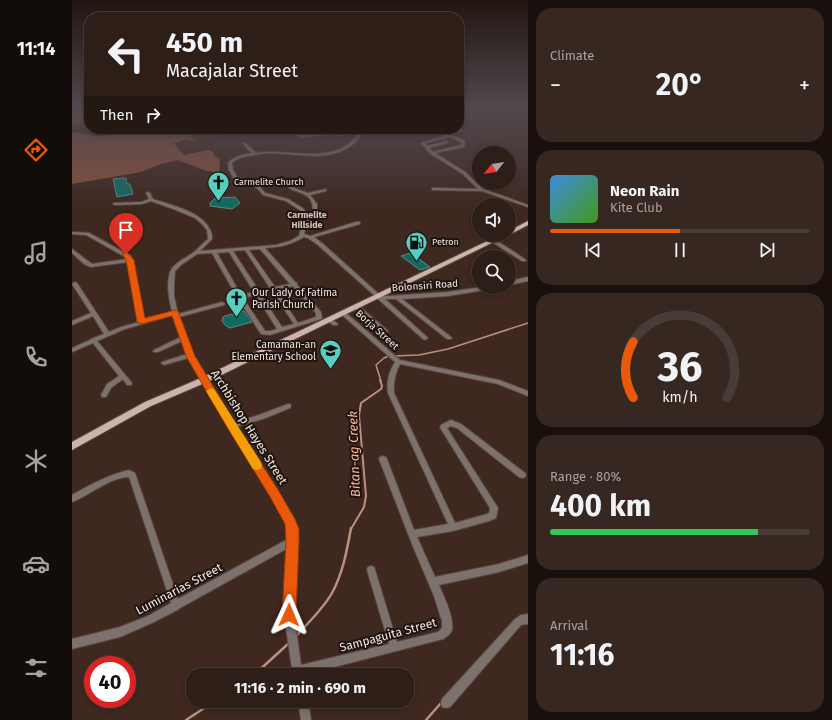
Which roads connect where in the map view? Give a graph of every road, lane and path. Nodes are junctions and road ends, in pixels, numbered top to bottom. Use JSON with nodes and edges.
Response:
{"nodes":[{"id":1,"x":354,"y":142,"type":"edge"},
{"id":2,"x":428,"y":142,"type":"edge"},
{"id":3,"x":446,"y":142,"type":"dead end"},
{"id":4,"x":462,"y":142,"type":"edge"},
{"id":5,"x":245,"y":144,"type":"dead end"},
{"id":6,"x":427,"y":147,"type":"junction"},
{"id":7,"x":432,"y":153,"type":"junction"},
{"id":8,"x":255,"y":154,"type":"junction"},
{"id":9,"x":472,"y":181,"type":"edge"},
{"id":10,"x":291,"y":188,"type":"dead end"},
{"id":11,"x":433,"y":189,"type":"dead end"},
{"id":12,"x":325,"y":190,"type":"dead end"},
{"id":13,"x":472,"y":190,"type":"edge"},
{"id":14,"x":482,"y":190,"type":"edge"},
{"id":15,"x":148,"y":193,"type":"dead end"},
{"id":16,"x":308,"y":194,"type":"junction"},
{"id":17,"x":151,"y":200,"type":"junction"},
{"id":18,"x":115,"y":204,"type":"dead end"},
{"id":19,"x":528,"y":206,"type":"edge"},
{"id":20,"x":358,"y":223,"type":"dead end"},
{"id":21,"x":528,"y":223,"type":"edge"},
{"id":22,"x":304,"y":224,"type":"junction"},
{"id":23,"x":516,"y":229,"type":"edge"},
{"id":24,"x":72,"y":233,"type":"edge"},
{"id":25,"x":301,"y":235,"type":"junction"},
{"id":26,"x":310,"y":237,"type":"junction"},
{"id":27,"x":492,"y":242,"type":"edge"},
{"id":28,"x":496,"y":242,"type":"edge"},
{"id":29,"x":262,"y":247,"type":"junction"},
{"id":30,"x":246,"y":248,"type":"junction"},
{"id":31,"x":72,"y":250,"type":"edge"},
{"id":32,"x":230,"y":250,"type":"junction"},
{"id":33,"x":214,"y":252,"type":"junction"},
{"id":34,"x":196,"y":253,"type":"junction"},
{"id":35,"x":130,"y":260,"type":"junction"},
{"id":36,"x":524,"y":260,"type":"dead end"},
{"id":37,"x":528,"y":280,"type":"edge"},
{"id":38,"x":516,"y":282,"type":"edge"},
{"id":39,"x":75,"y":284,"type":"dead end"},
{"id":40,"x":294,"y":284,"type":"junction"},
{"id":41,"x":274,"y":289,"type":"junction"},
{"id":42,"x":472,"y":291,"type":"edge"},
{"id":43,"x":257,"y":293,"type":"junction"},
{"id":44,"x":240,"y":297,"type":"junction"},
{"id":45,"x":381,"y":297,"type":"junction"},
{"id":46,"x":397,"y":297,"type":"junction"},
{"id":47,"x":222,"y":304,"type":"dead end"},
{"id":48,"x":357,"y":307,"type":"junction"},
{"id":49,"x":344,"y":313,"type":"junction"},
{"id":50,"x":94,"y":314,"type":"junction"},
{"id":51,"x":175,"y":314,"type":"junction"},
{"id":52,"x":326,"y":320,"type":"junction"},
{"id":53,"x":142,"y":322,"type":"junction"},
{"id":54,"x":72,"y":323,"type":"edge"},
{"id":55,"x":335,"y":324,"type":"dead end"},
{"id":56,"x":297,"y":325,"type":"junction"},
{"id":57,"x":281,"y":330,"type":"junction"},
{"id":58,"x":386,"y":331,"type":"dead end"},
{"id":59,"x":107,"y":334,"type":"junction"},
{"id":60,"x":183,"y":338,"type":"junction"},
{"id":61,"x":425,"y":338,"type":"dead end"},
{"id":62,"x":449,"y":338,"type":"dead end"},
{"id":63,"x":93,"y":340,"type":"junction"},
{"id":64,"x":72,"y":350,"type":"edge"},
{"id":65,"x":156,"y":351,"type":"dead end"},
{"id":66,"x":190,"y":356,"type":"junction"},
{"id":67,"x":396,"y":360,"type":"junction"},
{"id":68,"x":164,"y":364,"type":"dead end"},
{"id":69,"x":123,"y":376,"type":"junction"},
{"id":70,"x":204,"y":380,"type":"junction"},
{"id":71,"x":129,"y":383,"type":"dead end"},
{"id":72,"x":528,"y":394,"type":"edge"},
{"id":73,"x":104,"y":395,"type":"dead end"},
{"id":74,"x":288,"y":406,"type":"dead end"},
{"id":75,"x":231,"y":426,"type":"junction"},
{"id":76,"x":72,"y":446,"type":"edge"},
{"id":77,"x":383,"y":459,"type":"dead end"},
{"id":78,"x":522,"y":475,"type":"dead end"},
{"id":79,"x":72,"y":499,"type":"edge"},
{"id":80,"x":453,"y":527,"type":"junction"},
{"id":81,"x":412,"y":534,"type":"junction"},
{"id":82,"x":292,"y":541,"type":"junction"},
{"id":83,"x":528,"y":559,"type":"edge"},
{"id":84,"x":372,"y":570,"type":"dead end"},
{"id":85,"x":432,"y":582,"type":"junction"},
{"id":86,"x":176,"y":606,"type":"junction"},
{"id":87,"x":528,"y":619,"type":"edge"},
{"id":88,"x":72,"y":644,"type":"edge"},
{"id":89,"x":394,"y":646,"type":"junction"},
{"id":90,"x":297,"y":668,"type":"edge"},
{"id":91,"x":316,"y":668,"type":"edge"},
{"id":92,"x":446,"y":703,"type":"dead end"},
{"id":93,"x":304,"y":708,"type":"edge"},
{"id":94,"x":306,"y":720,"type":"edge"}],
"edges":[{"from":1,"to":8,"type":"street"},
{"from":2,"to":6,"type":"street"},
{"from":3,"to":6,"type":"street"},
{"from":4,"to":7,"type":"street"},
{"from":5,"to":8,"type":"street"},
{"from":6,"to":7,"type":"street"},
{"from":7,"to":9,"type":"street"},
{"from":8,"to":22,"type":"street"},
{"from":10,"to":16,"type":"street"},
{"from":11,"to":13,"type":"street"},
{"from":12,"to":16,"type":"street"},
{"from":14,"to":19,"type":"street"},
{"from":15,"to":17,"type":"street"},
{"from":16,"to":22,"type":"street"},
{"from":17,"to":18,"type":"street"},
{"from":17,"to":34,"type":"street","name":"Archbishop Hayes Street"},
{"from":20,"to":26,"type":"street"},
{"from":21,"to":23,"type":"main road"},
{"from":22,"to":25,"type":"street"},
{"from":24,"to":35,"type":"street"},
{"from":25,"to":26,"type":"street"},
{"from":25,"to":29,"type":"street"},
{"from":26,"to":45,"type":"street"},
{"from":27,"to":45,"type":"main road"},
{"from":28,"to":36,"type":"street"},
{"from":29,"to":30,"type":"street"},
{"from":29,"to":40,"type":"street"},
{"from":30,"to":32,"type":"street"},
{"from":30,"to":41,"type":"street"},
{"from":31,"to":35,"type":"street"},
{"from":32,"to":33,"type":"street"},
{"from":32,"to":43,"type":"street"},
{"from":33,"to":34,"type":"street"},
{"from":33,"to":44,"type":"street"},
{"from":34,"to":51,"type":"street","name":"Archbishop Hayes Street"},
{"from":35,"to":53,"type":"street"},
{"from":37,"to":38,"type":"street"},
{"from":39,"to":50,"type":"street"},
{"from":40,"to":41,"type":"street"},
{"from":40,"to":56,"type":"street"},
{"from":41,"to":43,"type":"street"},
{"from":41,"to":56,"type":"street"},
{"from":42,"to":46,"type":"street","name":"Bolonsiri Road"},
{"from":43,"to":44,"type":"street"},
{"from":43,"to":57,"type":"street"},
{"from":44,"to":57,"type":"street"},
{"from":45,"to":46,"type":"street","name":"Bolonsiri Road"},
{"from":45,"to":48,"type":"main road"},
{"from":45,"to":61,"type":"street"},
{"from":46,"to":62,"type":"street"},
{"from":47,"to":51,"type":"street"},
{"from":48,"to":49,"type":"main road"},
{"from":48,"to":58,"type":"street"},
{"from":49,"to":52,"type":"main road"},
{"from":49,"to":67,"type":"street","name":"Borja Street"},
{"from":50,"to":54,"type":"street"},
{"from":50,"to":59,"type":"street"},
{"from":51,"to":53,"type":"street"},
{"from":51,"to":60,"type":"street","name":"Archbishop Hayes Street"},
{"from":52,"to":55,"type":"street"},
{"from":52,"to":70,"type":"main road"},
{"from":53,"to":59,"type":"street"},
{"from":56,"to":57,"type":"street"},
{"from":59,"to":63,"type":"street"},
{"from":60,"to":65,"type":"street"},
{"from":60,"to":66,"type":"street","name":"Archbishop Hayes Street"},
{"from":63,"to":64,"type":"street"},
{"from":63,"to":69,"type":"street"},
{"from":66,"to":68,"type":"street"},
{"from":66,"to":70,"type":"street","name":"Archbishop Hayes Street"},
{"from":67,"to":72,"type":"street"},
{"from":67,"to":80,"type":"street"},
{"from":69,"to":71,"type":"street"},
{"from":69,"to":73,"type":"street"},
{"from":70,"to":75,"type":"street","name":"Archbishop Hayes Street"},
{"from":70,"to":76,"type":"main road"},
{"from":74,"to":75,"type":"street"},
{"from":75,"to":82,"type":"street","name":"Archbishop Hayes Street"},
{"from":77,"to":81,"type":"street","name":"Sampaguita Street"},
{"from":78,"to":80,"type":"street"},
{"from":79,"to":86,"type":"street"},
{"from":80,"to":81,"type":"street"},
{"from":81,"to":85,"type":"street","name":"Sampaguita Street"},
{"from":82,"to":86,"type":"street","name":"Luminarias Street"},
{"from":82,"to":90,"type":"street","name":"Archbishop Hayes Street"},
{"from":83,"to":85,"type":"street"},
{"from":84,"to":89,"type":"street"},
{"from":85,"to":89,"type":"street","name":"Sampaguita Street"},
{"from":86,"to":88,"type":"street","name":"Luminarias Street"},
{"from":87,"to":92,"type":"street"},
{"from":89,"to":91,"type":"street","name":"Sampaguita Street"},
{"from":93,"to":94,"type":"street"}]}
